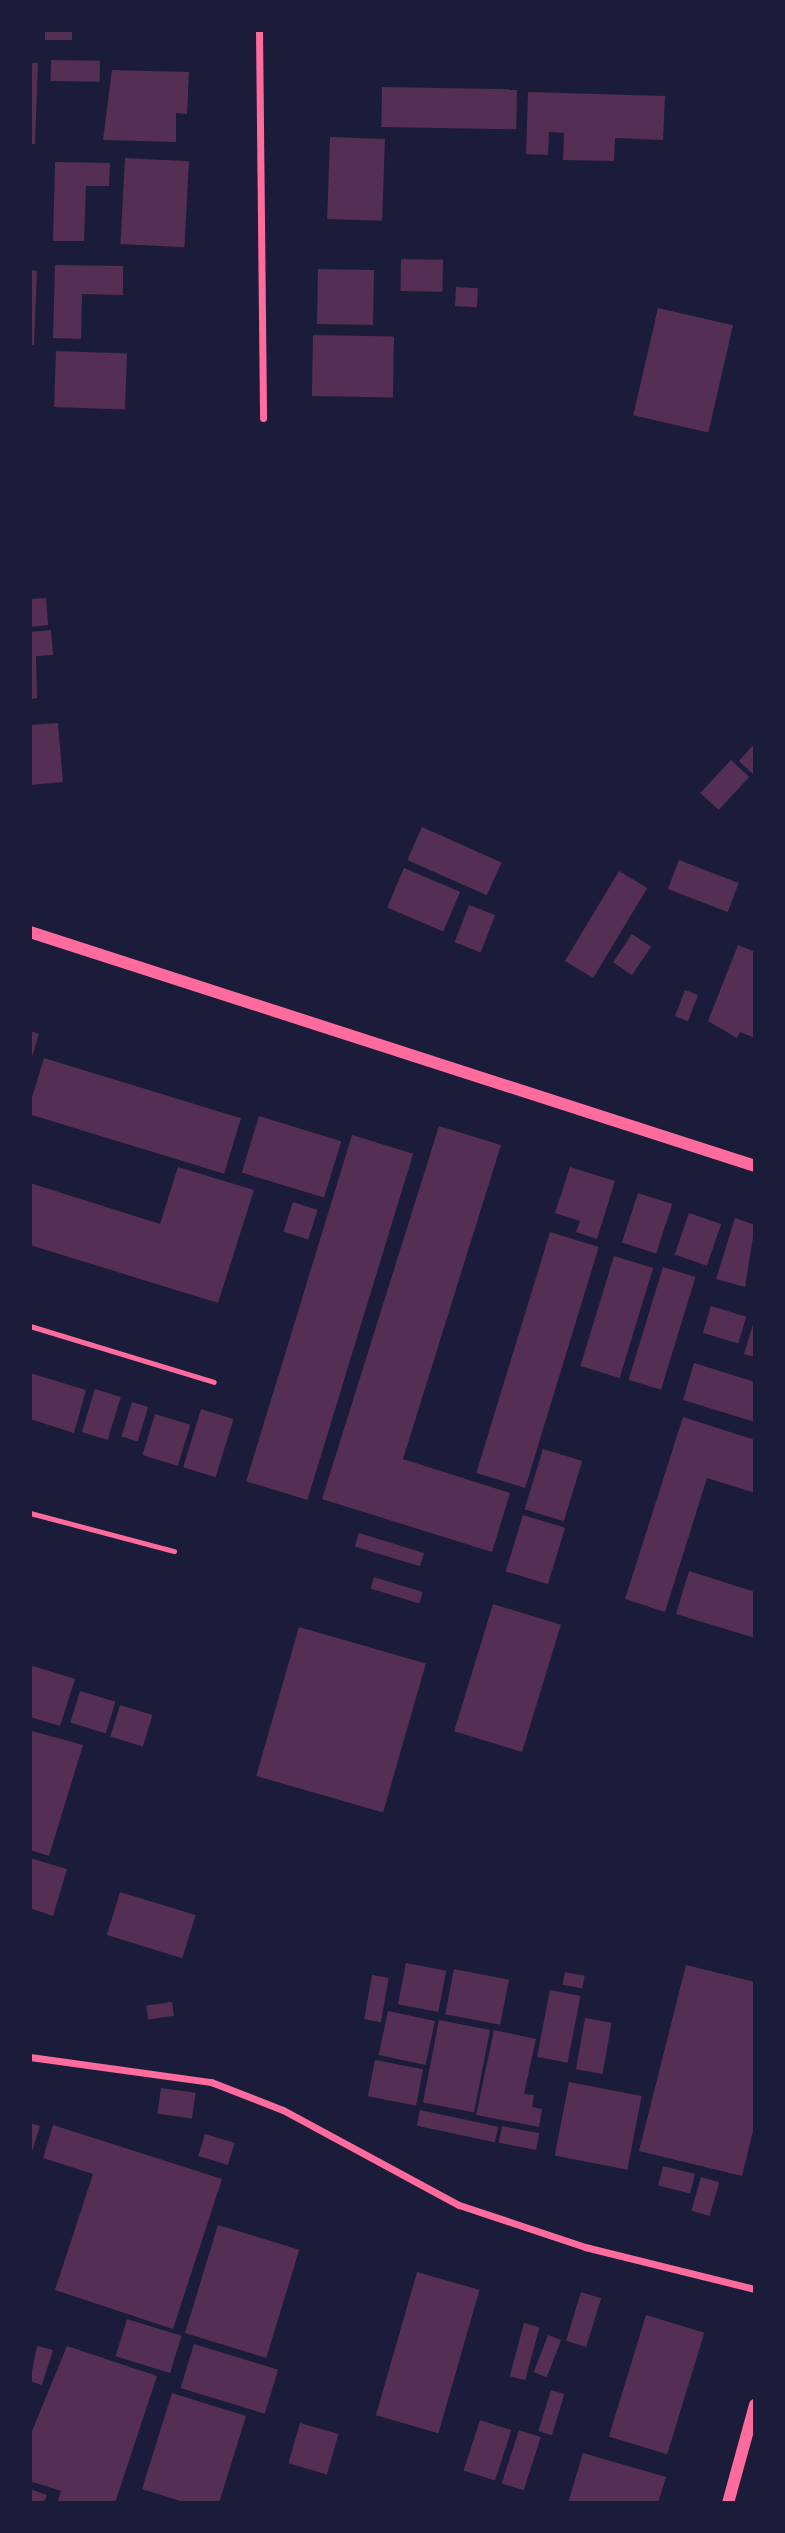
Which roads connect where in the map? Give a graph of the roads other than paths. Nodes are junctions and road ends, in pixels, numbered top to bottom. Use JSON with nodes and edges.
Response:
{"nodes":[{"id":1,"x":259,"y":30,"type":"edge"},
{"id":2,"x":263,"y":418,"type":"dead end"},
{"id":3,"x":30,"y":932,"type":"edge"},
{"id":4,"x":755,"y":1166,"type":"edge"},
{"id":5,"x":30,"y":1326,"type":"edge"},
{"id":6,"x":214,"y":1382,"type":"dead end"},
{"id":7,"x":30,"y":1513,"type":"edge"},
{"id":8,"x":174,"y":1551,"type":"dead end"},
{"id":9,"x":30,"y":2057,"type":"edge"},
{"id":10,"x":755,"y":2289,"type":"edge"},
{"id":11,"x":755,"y":2405,"type":"edge"},
{"id":12,"x":728,"y":2503,"type":"edge"}],
"edges":[{"from":1,"to":2,"type":"street"},
{"from":3,"to":4,"type":"street"},
{"from":5,"to":6,"type":"lane"},
{"from":7,"to":8,"type":"lane"},
{"from":9,"to":10,"type":"street"},
{"from":11,"to":12,"type":"street"}]}
